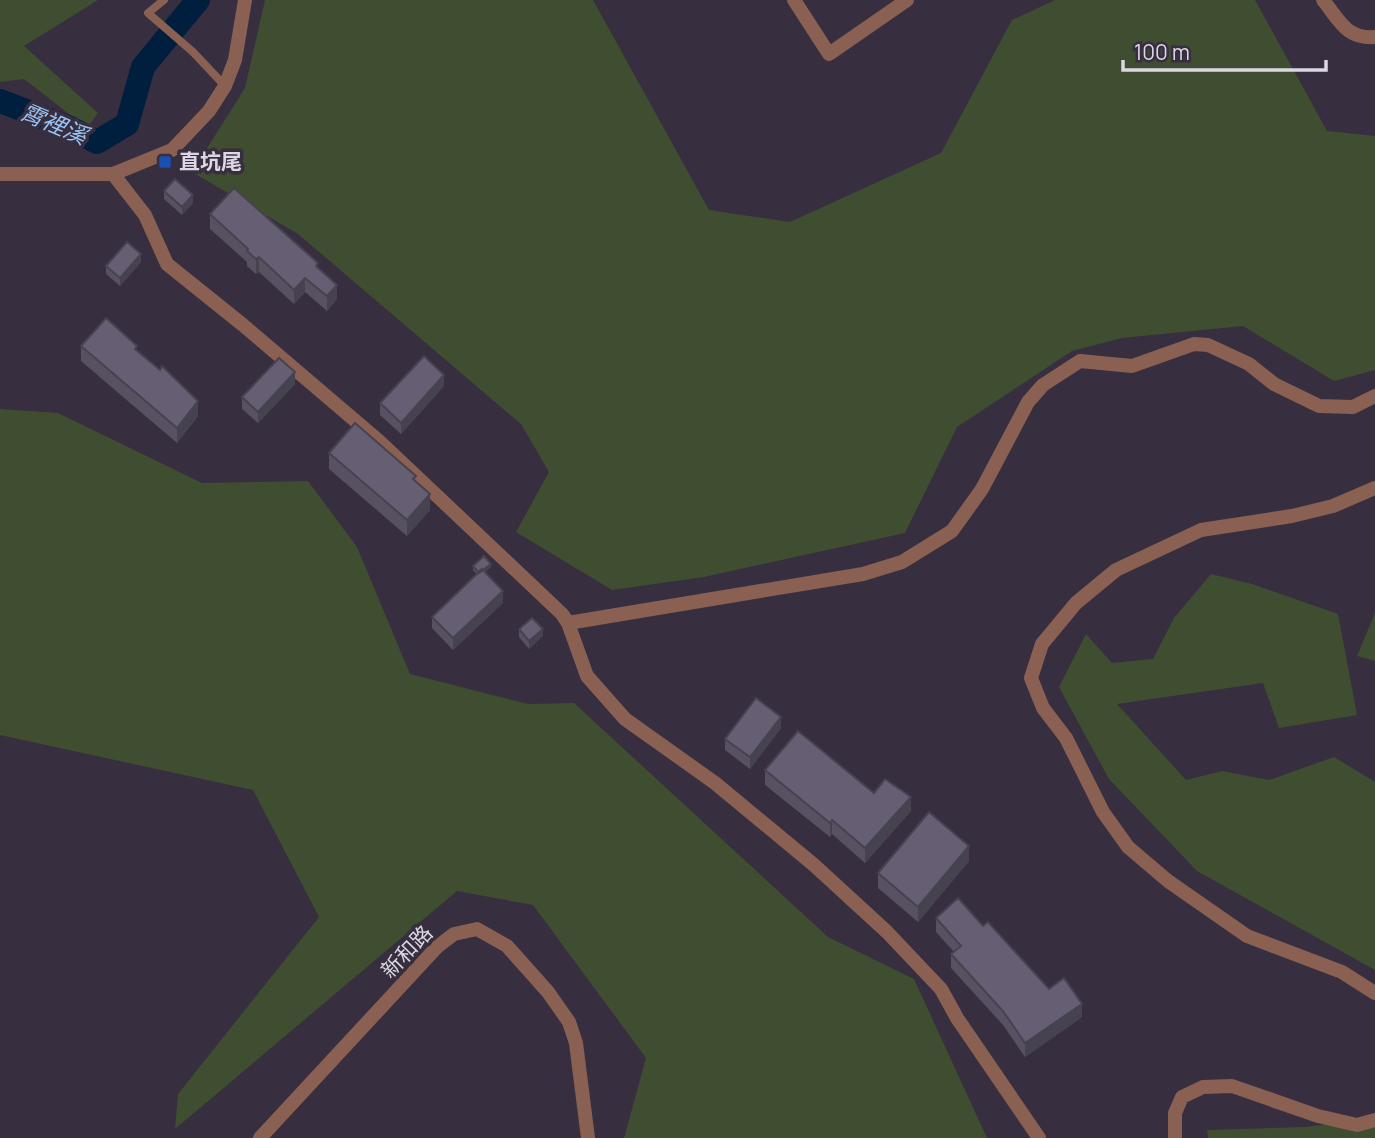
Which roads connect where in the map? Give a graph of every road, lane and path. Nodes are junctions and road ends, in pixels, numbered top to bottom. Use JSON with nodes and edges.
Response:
{"nodes":[{"id":1,"x":163,"y":0,"type":"edge"},
{"id":2,"x":245,"y":0,"type":"edge"},
{"id":3,"x":794,"y":0,"type":"edge"},
{"id":4,"x":907,"y":0,"type":"edge"},
{"id":5,"x":1323,"y":0,"type":"edge"},
{"id":6,"x":1375,"y":37,"type":"edge"},
{"id":7,"x":225,"y":86,"type":"junction"},
{"id":8,"x":0,"y":174,"type":"edge"},
{"id":9,"x":113,"y":174,"type":"junction"},
{"id":10,"x":1375,"y":396,"type":"edge"},
{"id":11,"x":1375,"y":488,"type":"edge"},
{"id":12,"x":568,"y":623,"type":"junction"},
{"id":13,"x":1375,"y":993,"type":"edge"},
{"id":14,"x":1375,"y":1120,"type":"edge"},
{"id":15,"x":260,"y":1138,"type":"edge"},
{"id":16,"x":589,"y":1138,"type":"edge"},
{"id":17,"x":1039,"y":1138,"type":"edge"},
{"id":18,"x":1175,"y":1138,"type":"edge"}],
"edges":[{"from":1,"to":7,"type":"lane"},
{"from":2,"to":7,"type":"street"},
{"from":3,"to":4,"type":"street"},
{"from":5,"to":6,"type":"street"},
{"from":7,"to":9,"type":"street"},
{"from":8,"to":9,"type":"street"},
{"from":9,"to":12,"type":"street"},
{"from":10,"to":12,"type":"street"},
{"from":11,"to":13,"type":"street"},
{"from":12,"to":17,"type":"street"},
{"from":14,"to":18,"type":"street"},
{"from":15,"to":16,"type":"street","name":"新和路"}]}
